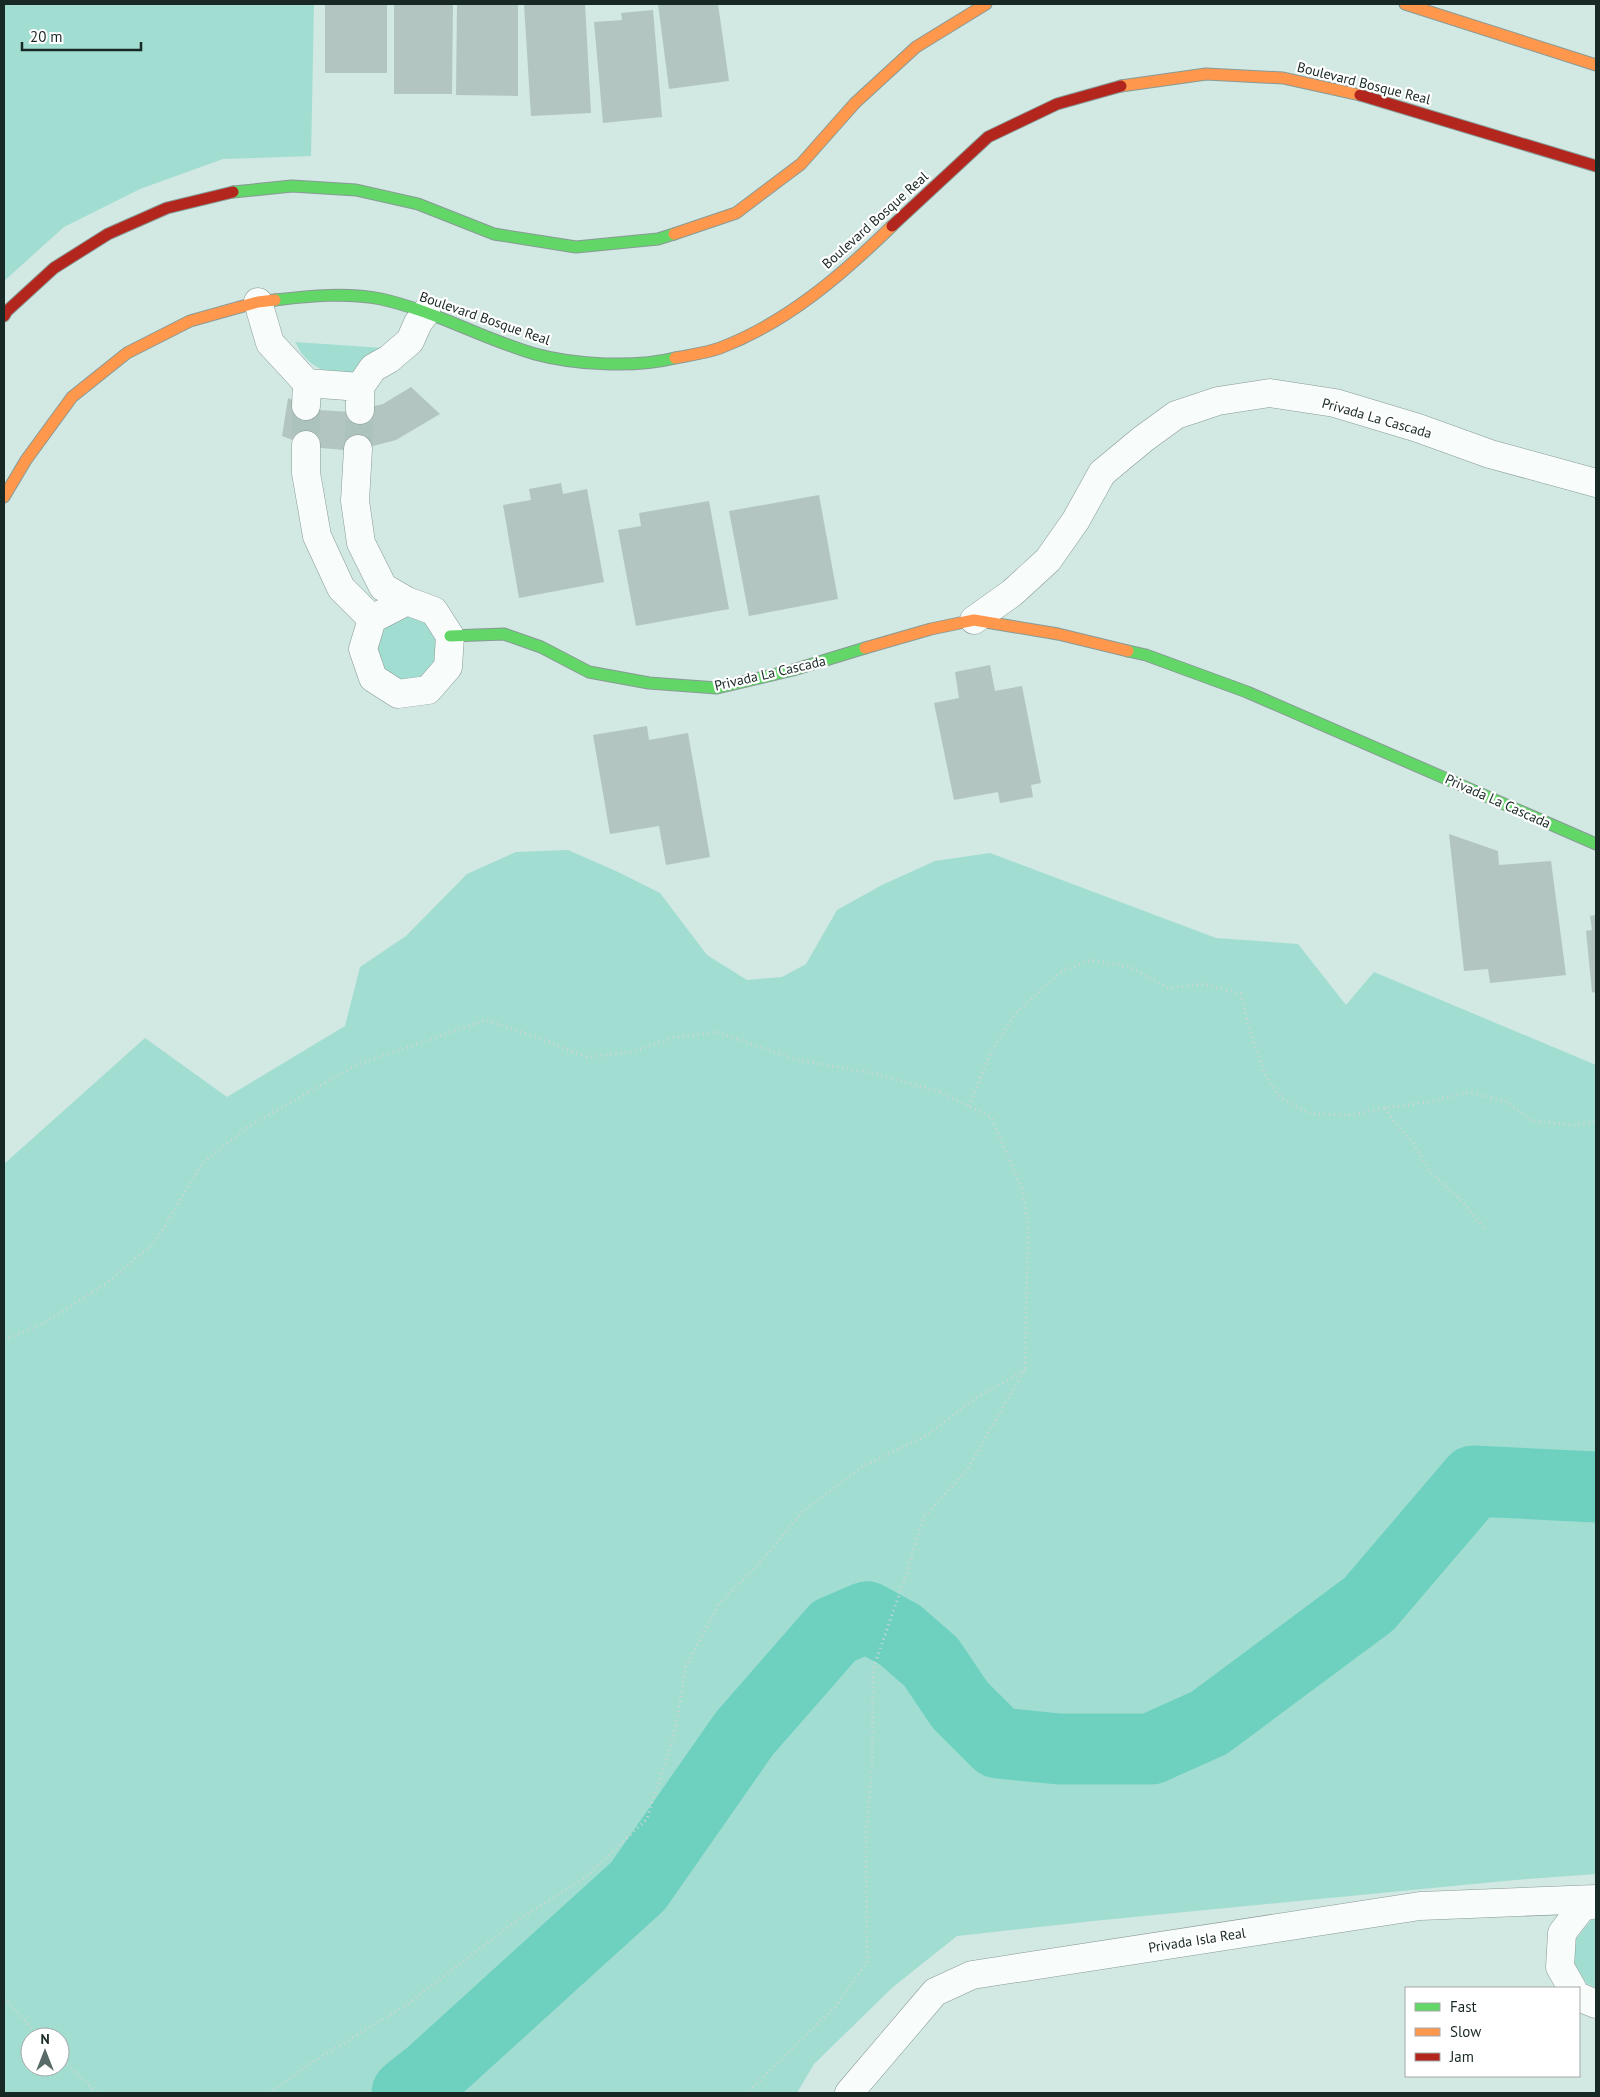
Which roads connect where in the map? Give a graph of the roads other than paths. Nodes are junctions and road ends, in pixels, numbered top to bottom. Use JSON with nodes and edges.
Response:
{"nodes":[{"id":1,"x":986,"y":4,"type":"edge"},
{"id":2,"x":1405,"y":4,"type":"edge"},
{"id":3,"x":1596,"y":65,"type":"edge"},
{"id":4,"x":1596,"y":166,"type":"edge"},
{"id":5,"x":258,"y":302,"type":"junction"},
{"id":6,"x":426,"y":312,"type":"junction"},
{"id":7,"x":4,"y":316,"type":"edge"},
{"id":8,"x":306,"y":445,"type":"tunnel mouth"},
{"id":9,"x":358,"y":449,"type":"tunnel mouth"},
{"id":10,"x":1596,"y":483,"type":"edge"},
{"id":11,"x":4,"y":497,"type":"edge"},
{"id":12,"x":407,"y":601,"type":"junction"},
{"id":13,"x":372,"y":619,"type":"junction"},
{"id":14,"x":974,"y":620,"type":"junction"},
{"id":15,"x":450,"y":636,"type":"junction"},
{"id":16,"x":1596,"y":844,"type":"edge"},
{"id":17,"x":1596,"y":1899,"type":"edge"},
{"id":18,"x":1596,"y":1904,"type":"edge"},
{"id":19,"x":1571,"y":1987,"type":"edge"},
{"id":20,"x":1580,"y":1997,"type":"edge"},
{"id":21,"x":1596,"y":2004,"type":"edge"},
{"id":22,"x":849,"y":2093,"type":"edge"}],
"edges":[{"from":1,"to":7,"type":"main road"},
{"from":2,"to":3,"type":"main road"},
{"from":4,"to":6,"type":"main road","name":"Boulevard Bosque Real"},
{"from":5,"to":6,"type":"main road","name":"Boulevard Bosque Real"},
{"from":5,"to":6,"type":"street"},
{"from":5,"to":11,"type":"main road","name":"Boulevard Bosque Real"},
{"from":8,"to":13,"type":"street"},
{"from":9,"to":12,"type":"street"},
{"from":10,"to":14,"type":"street","name":"Privada La Cascada"},
{"from":12,"to":13,"type":"street"},
{"from":12,"to":15,"type":"street"},
{"from":13,"to":15,"type":"street"},
{"from":14,"to":15,"type":"main road","name":"Privada La Cascada"},
{"from":14,"to":16,"type":"main road","name":"Privada La Cascada"},
{"from":17,"to":22,"type":"street","name":"Privada Isla Real"},
{"from":18,"to":19,"type":"street"},
{"from":20,"to":21,"type":"street"}]}
